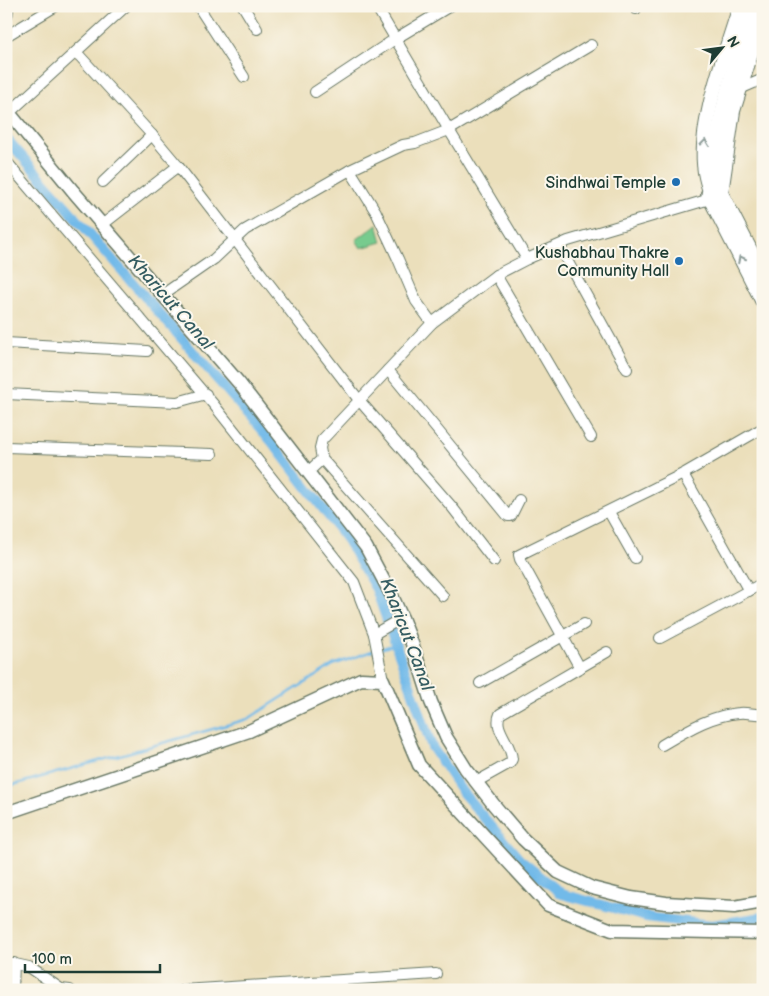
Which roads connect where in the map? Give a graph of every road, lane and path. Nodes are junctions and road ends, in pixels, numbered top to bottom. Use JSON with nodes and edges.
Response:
{"nodes":[{"id":1,"x":7,"y":6,"type":"edge"},
{"id":2,"x":56,"y":6,"type":"edge"},
{"id":3,"x":126,"y":6,"type":"edge"},
{"id":4,"x":198,"y":6,"type":"edge"},
{"id":5,"x":244,"y":6,"type":"edge"},
{"id":6,"x":376,"y":6,"type":"edge"},
{"id":7,"x":450,"y":6,"type":"edge"},
{"id":8,"x":740,"y":6,"type":"edge"},
{"id":9,"x":754,"y":6,"type":"edge"},
{"id":10,"x":6,"y":14,"type":"edge"},
{"id":11,"x":763,"y":15,"type":"edge"},
{"id":12,"x":257,"y":29,"type":"dead end"},
{"id":13,"x":6,"y":36,"type":"edge"},
{"id":14,"x":396,"y":39,"type":"junction"},
{"id":15,"x":591,"y":45,"type":"dead end"},
{"id":16,"x":76,"y":52,"type":"junction"},
{"id":17,"x":244,"y":77,"type":"dead end"},
{"id":18,"x":763,"y":79,"type":"edge"},
{"id":19,"x":740,"y":89,"type":"junction"},
{"id":20,"x":315,"y":92,"type":"dead end"},
{"id":21,"x":8,"y":111,"type":"edge"},
{"id":22,"x":449,"y":130,"type":"junction"},
{"id":23,"x":152,"y":135,"type":"junction"},
{"id":24,"x":6,"y":161,"type":"edge"},
{"id":25,"x":178,"y":166,"type":"junction"},
{"id":26,"x":350,"y":170,"type":"junction"},
{"id":27,"x":103,"y":182,"type":"dead end"},
{"id":28,"x":713,"y":194,"type":"junction"},
{"id":29,"x":102,"y":225,"type":"junction"},
{"id":30,"x":737,"y":237,"type":"junction"},
{"id":31,"x":234,"y":240,"type":"junction"},
{"id":32,"x":558,"y":246,"type":"junction"},
{"id":33,"x":527,"y":259,"type":"junction"},
{"id":34,"x":763,"y":274,"type":"edge"},
{"id":35,"x":496,"y":275,"type":"junction"},
{"id":36,"x":162,"y":294,"type":"junction"},
{"id":37,"x":763,"y":302,"type":"edge"},
{"id":38,"x":432,"y":323,"type":"junction"},
{"id":39,"x":6,"y":343,"type":"edge"},
{"id":40,"x":147,"y":351,"type":"dead end"},
{"id":41,"x":627,"y":369,"type":"dead end"},
{"id":42,"x":388,"y":370,"type":"junction"},
{"id":43,"x":6,"y":394,"type":"edge"},
{"id":44,"x":206,"y":394,"type":"junction"},
{"id":45,"x":359,"y":400,"type":"junction"},
{"id":46,"x":763,"y":428,"type":"edge"},
{"id":47,"x":591,"y":437,"type":"dead end"},
{"id":48,"x":6,"y":447,"type":"edge"},
{"id":49,"x":212,"y":454,"type":"dead end"},
{"id":50,"x":322,"y":459,"type":"junction"},
{"id":51,"x":308,"y":472,"type":"junction"},
{"id":52,"x":683,"y":474,"type":"junction"},
{"id":53,"x":519,"y":500,"type":"dead end"},
{"id":54,"x":609,"y":512,"type":"junction"},
{"id":55,"x":635,"y":558,"type":"dead end"},
{"id":56,"x":494,"y":561,"type":"dead end"},
{"id":57,"x":763,"y":583,"type":"edge"},
{"id":58,"x":749,"y":591,"type":"junction"},
{"id":59,"x":443,"y":596,"type":"dead end"},
{"id":60,"x":402,"y":618,"type":"junction"},
{"id":61,"x":584,"y":624,"type":"dead end"},
{"id":62,"x":374,"y":634,"type":"junction"},
{"id":63,"x":562,"y":637,"type":"junction"},
{"id":64,"x":660,"y":638,"type":"dead end"},
{"id":65,"x":607,"y":652,"type":"dead end"},
{"id":66,"x":580,"y":668,"type":"junction"},
{"id":67,"x":383,"y":680,"type":"junction"},
{"id":68,"x":480,"y":683,"type":"dead end"},
{"id":69,"x":763,"y":714,"type":"edge"},
{"id":70,"x":662,"y":744,"type":"dead end"},
{"id":71,"x":476,"y":782,"type":"junction"},
{"id":72,"x":6,"y":812,"type":"edge"},
{"id":73,"x":763,"y":902,"type":"edge"},
{"id":74,"x":763,"y":933,"type":"edge"},
{"id":75,"x":10,"y":963,"type":"edge"},
{"id":76,"x":436,"y":974,"type":"dead end"},
{"id":77,"x":315,"y":986,"type":"edge"},
{"id":78,"x":61,"y":989,"type":"edge"},
{"id":79,"x":12,"y":990,"type":"edge"},
{"id":80,"x":70,"y":990,"type":"edge"},
{"id":81,"x":183,"y":990,"type":"edge"}],
"edges":[{"from":1,"to":10,"type":"street"},
{"from":2,"to":13,"type":"street"},
{"from":3,"to":16,"type":"street"},
{"from":4,"to":17,"type":"street"},
{"from":5,"to":12,"type":"street"},
{"from":6,"to":14,"type":"street"},
{"from":7,"to":14,"type":"street"},
{"from":28,"to":8,"type":"main road","one_way":true},
{"from":9,"to":28,"type":"main road"},
{"from":11,"to":19,"type":"main road"},
{"from":14,"to":20,"type":"street"},
{"from":14,"to":22,"type":"street"},
{"from":15,"to":22,"type":"street"},
{"from":16,"to":21,"type":"street"},
{"from":16,"to":23,"type":"street"},
{"from":18,"to":19,"type":"street"},
{"from":19,"to":28,"type":"main road"},
{"from":21,"to":29,"type":"street"},
{"from":22,"to":26,"type":"street"},
{"from":22,"to":33,"type":"street"},
{"from":23,"to":25,"type":"street"},
{"from":23,"to":27,"type":"street"},
{"from":24,"to":44,"type":"street"},
{"from":25,"to":29,"type":"street"},
{"from":25,"to":31,"type":"street"},
{"from":26,"to":31,"type":"street"},
{"from":26,"to":38,"type":"street"},
{"from":28,"to":30,"type":"main road"},
{"from":28,"to":32,"type":"street"},
{"from":29,"to":36,"type":"street"},
{"from":30,"to":34,"type":"main road"},
{"from":37,"to":30,"type":"main road","one_way":true},
{"from":31,"to":36,"type":"street"},
{"from":31,"to":45,"type":"street"},
{"from":32,"to":33,"type":"street"},
{"from":32,"to":41,"type":"street"},
{"from":33,"to":35,"type":"street"},
{"from":35,"to":38,"type":"street"},
{"from":35,"to":47,"type":"street"},
{"from":36,"to":51,"type":"street"},
{"from":38,"to":42,"type":"street"},
{"from":39,"to":40,"type":"street"},
{"from":42,"to":45,"type":"street"},
{"from":42,"to":53,"type":"street"},
{"from":43,"to":44,"type":"street"},
{"from":44,"to":62,"type":"street"},
{"from":45,"to":50,"type":"street"},
{"from":45,"to":56,"type":"street"},
{"from":46,"to":52,"type":"street"},
{"from":48,"to":49,"type":"street"},
{"from":50,"to":51,"type":"street"},
{"from":50,"to":59,"type":"street"},
{"from":51,"to":60,"type":"street"},
{"from":52,"to":54,"type":"street"},
{"from":52,"to":58,"type":"street"},
{"from":54,"to":55,"type":"street"},
{"from":54,"to":63,"type":"street"},
{"from":57,"to":58,"type":"street"},
{"from":58,"to":64,"type":"street"},
{"from":60,"to":62,"type":"street"},
{"from":60,"to":71,"type":"street"},
{"from":61,"to":63,"type":"street"},
{"from":62,"to":67,"type":"street"},
{"from":63,"to":66,"type":"street"},
{"from":63,"to":68,"type":"street"},
{"from":65,"to":66,"type":"street"},
{"from":66,"to":71,"type":"street"},
{"from":67,"to":72,"type":"street"},
{"from":67,"to":74,"type":"street"},
{"from":69,"to":70,"type":"street"},
{"from":71,"to":73,"type":"street"},
{"from":75,"to":78,"type":"street"},
{"from":75,"to":79,"type":"street"},
{"from":76,"to":77,"type":"street"},
{"from":77,"to":81,"type":"street"},
{"from":78,"to":80,"type":"street"}]}
